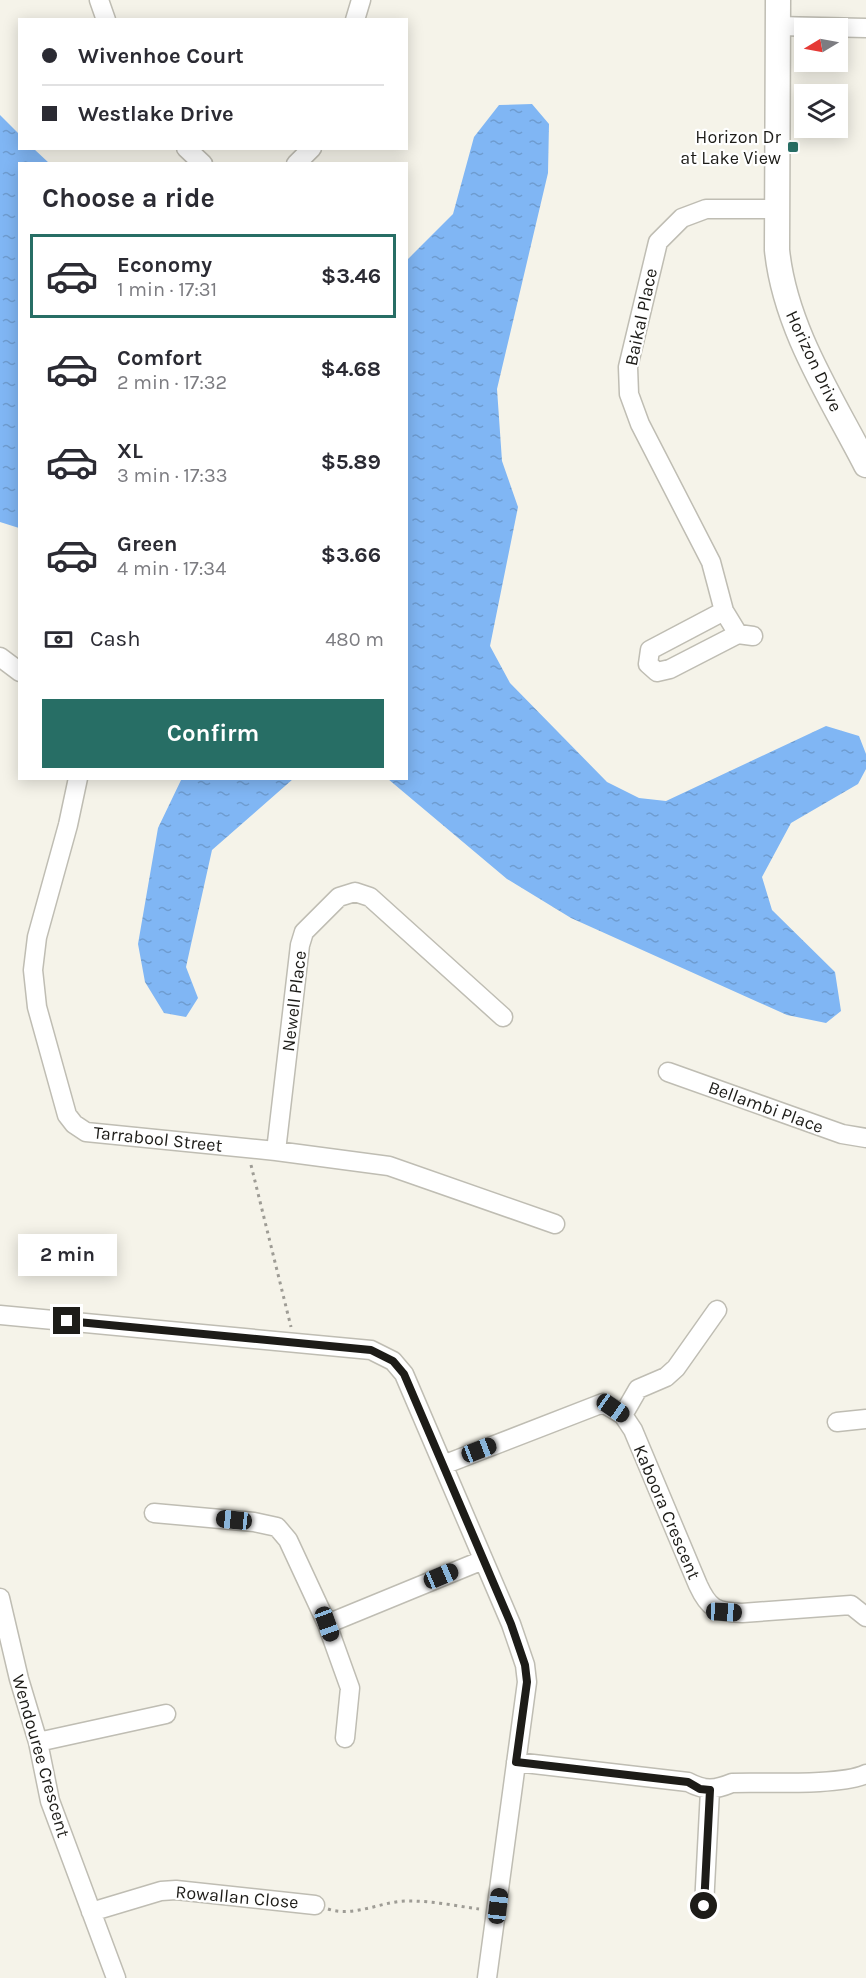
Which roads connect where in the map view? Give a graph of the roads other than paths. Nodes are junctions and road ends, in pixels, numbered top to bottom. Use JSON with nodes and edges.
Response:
{"nodes":[{"id":1,"x":99,"y":0,"type":"edge"},
{"id":2,"x":362,"y":0,"type":"edge"},
{"id":3,"x":778,"y":0,"type":"edge"},
{"id":4,"x":104,"y":18,"type":"edge"},
{"id":5,"x":356,"y":18,"type":"edge"},
{"id":6,"x":777,"y":26,"type":"junction"},
{"id":7,"x":866,"y":28,"type":"edge"},
{"id":8,"x":188,"y":150,"type":"edge"},
{"id":9,"x":310,"y":150,"type":"edge"},
{"id":10,"x":201,"y":162,"type":"edge"},
{"id":11,"x":298,"y":162,"type":"edge"},
{"id":12,"x":777,"y":209,"type":"junction"},
{"id":13,"x":866,"y":465,"type":"edge"},
{"id":14,"x":724,"y":611,"type":"junction"},
{"id":15,"x":0,"y":657,"type":"edge"},
{"id":16,"x":18,"y":670,"type":"edge"},
{"id":17,"x":78,"y":780,"type":"edge"},
{"id":18,"x":503,"y":1017,"type":"dead end"},
{"id":19,"x":668,"y":1072,"type":"dead end"},
{"id":20,"x":866,"y":1138,"type":"edge"},
{"id":21,"x":276,"y":1151,"type":"junction"},
{"id":22,"x":555,"y":1224,"type":"dead end"},
{"id":23,"x":717,"y":1310,"type":"dead end"},
{"id":24,"x":0,"y":1315,"type":"edge"},
{"id":25,"x":623,"y":1415,"type":"junction"},
{"id":26,"x":866,"y":1419,"type":"edge"},
{"id":27,"x":837,"y":1422,"type":"dead end"},
{"id":28,"x":443,"y":1465,"type":"junction"},
{"id":29,"x":154,"y":1512,"type":"dead end"},
{"id":30,"x":483,"y":1560,"type":"junction"},
{"id":31,"x":0,"y":1598,"type":"edge"},
{"id":32,"x":866,"y":1617,"type":"edge"},
{"id":33,"x":327,"y":1624,"type":"junction"},
{"id":34,"x":166,"y":1714,"type":"dead end"},
{"id":35,"x":345,"y":1738,"type":"dead end"},
{"id":36,"x":38,"y":1742,"type":"junction"},
{"id":37,"x":516,"y":1762,"type":"junction"},
{"id":38,"x":866,"y":1774,"type":"edge"},
{"id":39,"x":710,"y":1790,"type":"junction"},
{"id":40,"x":315,"y":1905,"type":"road end"},
{"id":41,"x":704,"y":1906,"type":"dead end"},
{"id":42,"x":91,"y":1912,"type":"junction"},
{"id":43,"x":116,"y":1978,"type":"edge"},
{"id":44,"x":488,"y":1978,"type":"edge"}],
"edges":[{"from":1,"to":4,"type":"street"},
{"from":2,"to":5,"type":"street"},
{"from":3,"to":6,"type":"street","name":"Horizon Drive"},
{"from":6,"to":7,"type":"street"},
{"from":6,"to":12,"type":"street","name":"Horizon Drive"},
{"from":8,"to":10,"type":"street"},
{"from":9,"to":11,"type":"street"},
{"from":12,"to":13,"type":"street","name":"Horizon Drive"},
{"from":12,"to":14,"type":"street","name":"Baikal Place"},
{"from":14,"to":14,"type":"street","name":"Baikal Place"},
{"from":15,"to":16,"type":"street"},
{"from":17,"to":21,"type":"street","name":"Tarrabool Street"},
{"from":18,"to":21,"type":"street","name":"Newell Place"},
{"from":19,"to":20,"type":"street","name":"Bellambi Place"},
{"from":21,"to":22,"type":"street","name":"Tarrabool Street"},
{"from":23,"to":25,"type":"street"},
{"from":24,"to":28,"type":"street"},
{"from":25,"to":28,"type":"street"},
{"from":25,"to":32,"type":"street","name":"Kaboora Crescent"},
{"from":26,"to":27,"type":"street"},
{"from":28,"to":30,"type":"street"},
{"from":29,"to":33,"type":"street"},
{"from":30,"to":33,"type":"street"},
{"from":30,"to":37,"type":"street"},
{"from":31,"to":36,"type":"street","name":"Wendouree Crescent"},
{"from":33,"to":35,"type":"street"},
{"from":34,"to":36,"type":"street"},
{"from":36,"to":42,"type":"street","name":"Wendouree Crescent"},
{"from":37,"to":39,"type":"street"},
{"from":37,"to":44,"type":"street"},
{"from":38,"to":39,"type":"street"},
{"from":39,"to":41,"type":"street"},
{"from":40,"to":42,"type":"street","name":"Rowallan Close"},
{"from":42,"to":43,"type":"street","name":"Wendouree Crescent"}]}
